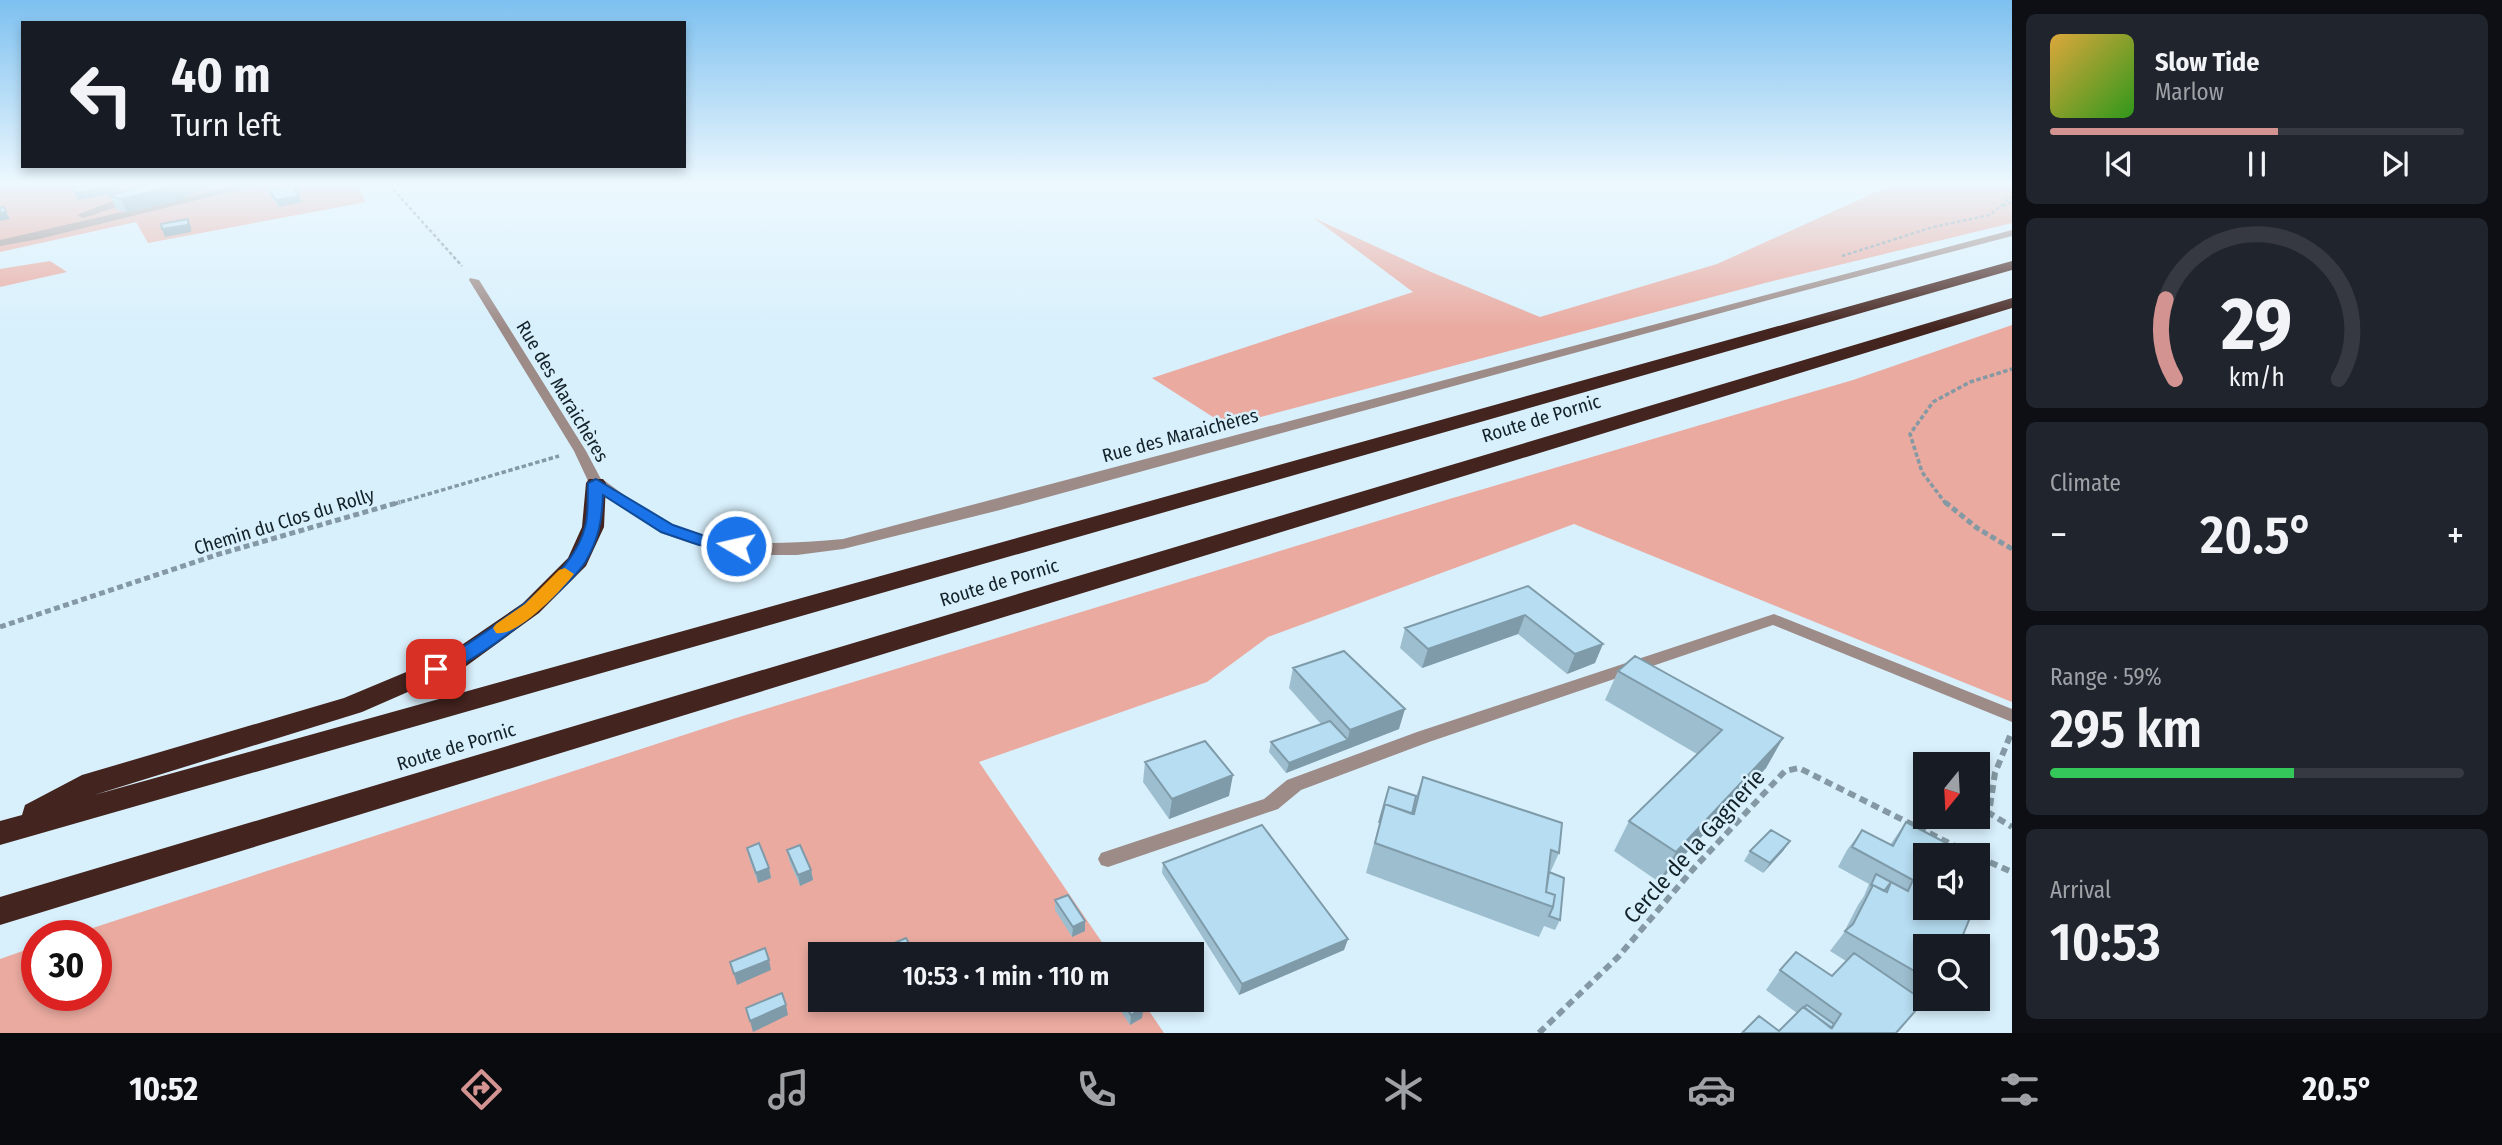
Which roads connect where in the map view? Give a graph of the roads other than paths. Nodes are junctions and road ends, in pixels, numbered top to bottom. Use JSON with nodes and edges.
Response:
{"nodes":[{"id":1,"x":32,"y":232,"type":"edge"},
{"id":2,"x":55,"y":232,"type":"edge"},
{"id":3,"x":2012,"y":233,"type":"edge"},
{"id":4,"x":0,"y":243,"type":"edge"},
{"id":5,"x":2012,"y":265,"type":"edge"},
{"id":6,"x":474,"y":279,"type":"road end"},
{"id":7,"x":2012,"y":303,"type":"edge"},
{"id":8,"x":596,"y":483,"type":"junction"},
{"id":9,"x":2012,"y":716,"type":"edge"},
{"id":10,"x":0,"y":832,"type":"edge"},
{"id":11,"x":1108,"y":859,"type":"dead end"},
{"id":12,"x":0,"y":911,"type":"edge"}],
"edges":[{"from":1,"to":4,"type":"street"},
{"from":2,"to":4,"type":"street"},
{"from":3,"to":8,"type":"street","name":"Rue des Maraichères"},
{"from":5,"to":10,"type":"highway","name":"Route de Pornic"},
{"from":6,"to":8,"type":"lane","name":"Rue des Maraichères"},
{"from":7,"to":12,"type":"highway","name":"Route de Pornic"},
{"from":8,"to":10,"type":"highway"},
{"from":9,"to":11,"type":"lane"}]}
